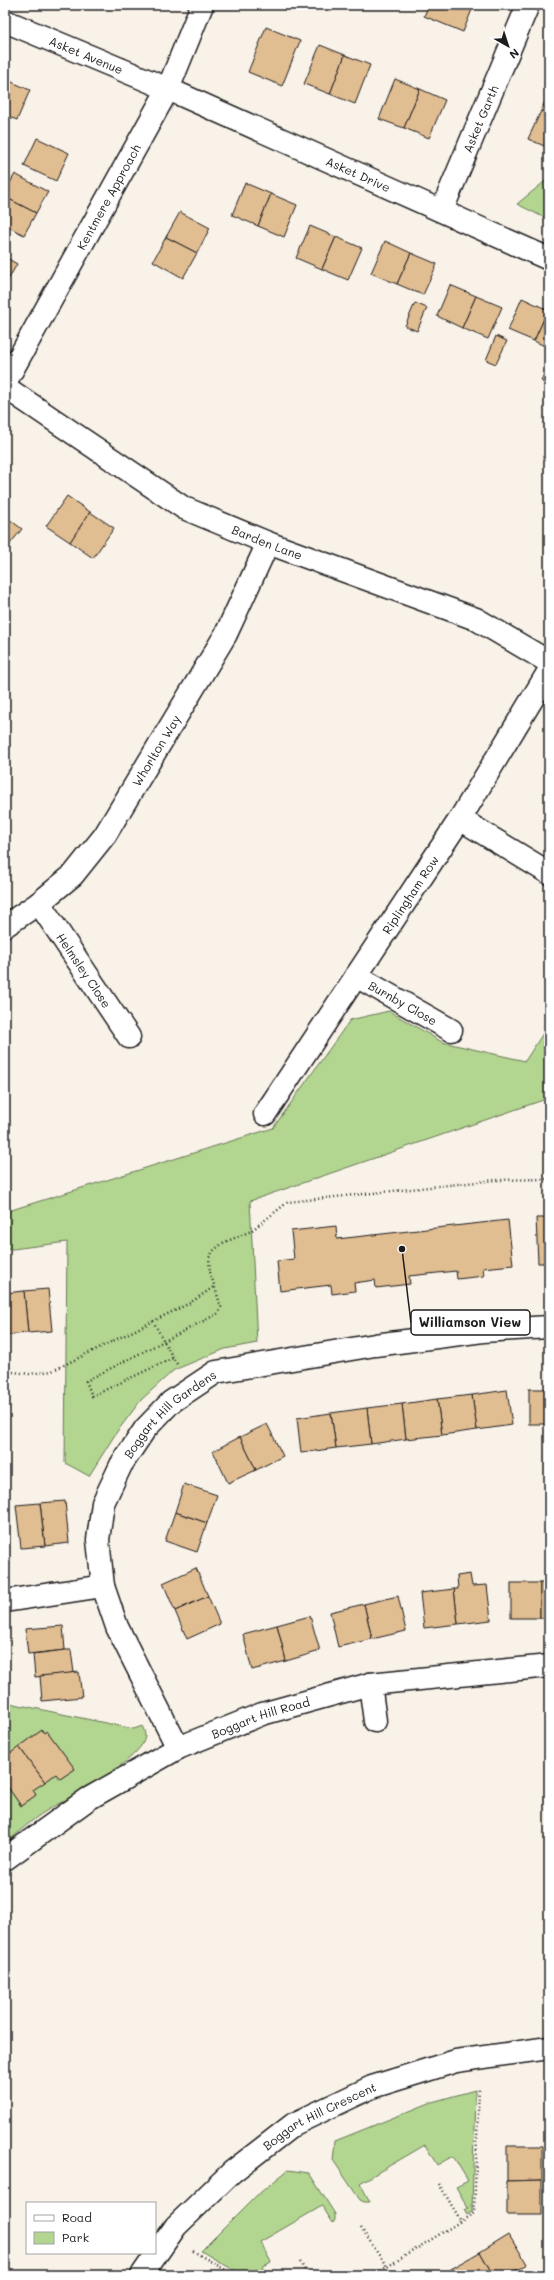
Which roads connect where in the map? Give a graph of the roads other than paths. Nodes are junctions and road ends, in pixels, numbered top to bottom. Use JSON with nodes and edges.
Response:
{"nodes":[{"id":1,"x":202,"y":5,"type":"edge"},
{"id":2,"x":528,"y":5,"type":"edge"},
{"id":3,"x":5,"y":21,"type":"edge"},
{"id":4,"x":168,"y":89,"type":"junction"},
{"id":5,"x":442,"y":210,"type":"junction"},
{"id":6,"x":549,"y":258,"type":"edge"},
{"id":7,"x":5,"y":383,"type":"edge"},
{"id":8,"x":5,"y":387,"type":"edge"},
{"id":9,"x":268,"y":543,"type":"junction"},
{"id":10,"x":549,"y":662,"type":"edge"},
{"id":11,"x":549,"y":671,"type":"edge"},
{"id":12,"x":460,"y":819,"type":"junction"},
{"id":13,"x":549,"y":873,"type":"edge"},
{"id":14,"x":39,"y":903,"type":"junction"},
{"id":15,"x":5,"y":926,"type":"edge"},
{"id":16,"x":356,"y":976,"type":"junction"},
{"id":17,"x":451,"y":1030,"type":"dead end"},
{"id":18,"x":129,"y":1037,"type":"dead end"},
{"id":19,"x":264,"y":1114,"type":"dead end"},
{"id":20,"x":549,"y":1327,"type":"edge"},
{"id":21,"x":103,"y":1586,"type":"junction"},
{"id":22,"x":5,"y":1601,"type":"edge"},
{"id":23,"x":549,"y":1666,"type":"edge"},
{"id":24,"x":370,"y":1684,"type":"junction"},
{"id":25,"x":375,"y":1721,"type":"dead end"},
{"id":26,"x":178,"y":1748,"type":"junction"},
{"id":27,"x":5,"y":1858,"type":"edge"},
{"id":28,"x":549,"y":2048,"type":"edge"},
{"id":29,"x":142,"y":2275,"type":"edge"}],
"edges":[{"from":1,"to":4,"type":"street","name":"Kentmere Approach"},
{"from":2,"to":5,"type":"street","name":"Asket Garth"},
{"from":3,"to":4,"type":"street","name":"Asket Avenue"},
{"from":4,"to":5,"type":"street","name":"Asket Drive"},
{"from":4,"to":7,"type":"street","name":"Kentmere Approach"},
{"from":5,"to":6,"type":"street","name":"Asket Drive"},
{"from":8,"to":9,"type":"street","name":"Barden Lane"},
{"from":9,"to":10,"type":"street","name":"Barden Lane"},
{"from":9,"to":14,"type":"street","name":"Whorlton Way"},
{"from":11,"to":12,"type":"street","name":"Riplingham Row"},
{"from":12,"to":13,"type":"street"},
{"from":12,"to":16,"type":"street","name":"Riplingham Row"},
{"from":14,"to":15,"type":"street","name":"Whorlton Way"},
{"from":14,"to":18,"type":"street","name":"Helmsley Close"},
{"from":16,"to":17,"type":"street","name":"Burnby Close"},
{"from":16,"to":19,"type":"street","name":"Riplingham Row"},
{"from":20,"to":21,"type":"street","name":"Boggart Hill Gardens"},
{"from":21,"to":22,"type":"street"},
{"from":21,"to":26,"type":"street","name":"Boggart Hill Gardens"},
{"from":23,"to":24,"type":"street","name":"Boggart Hill Road"},
{"from":24,"to":25,"type":"street"},
{"from":24,"to":26,"type":"street","name":"Boggart Hill Road"},
{"from":26,"to":27,"type":"street","name":"Boggart Hill Road"},
{"from":28,"to":29,"type":"street","name":"Boggart Hill Crescent"}]}
